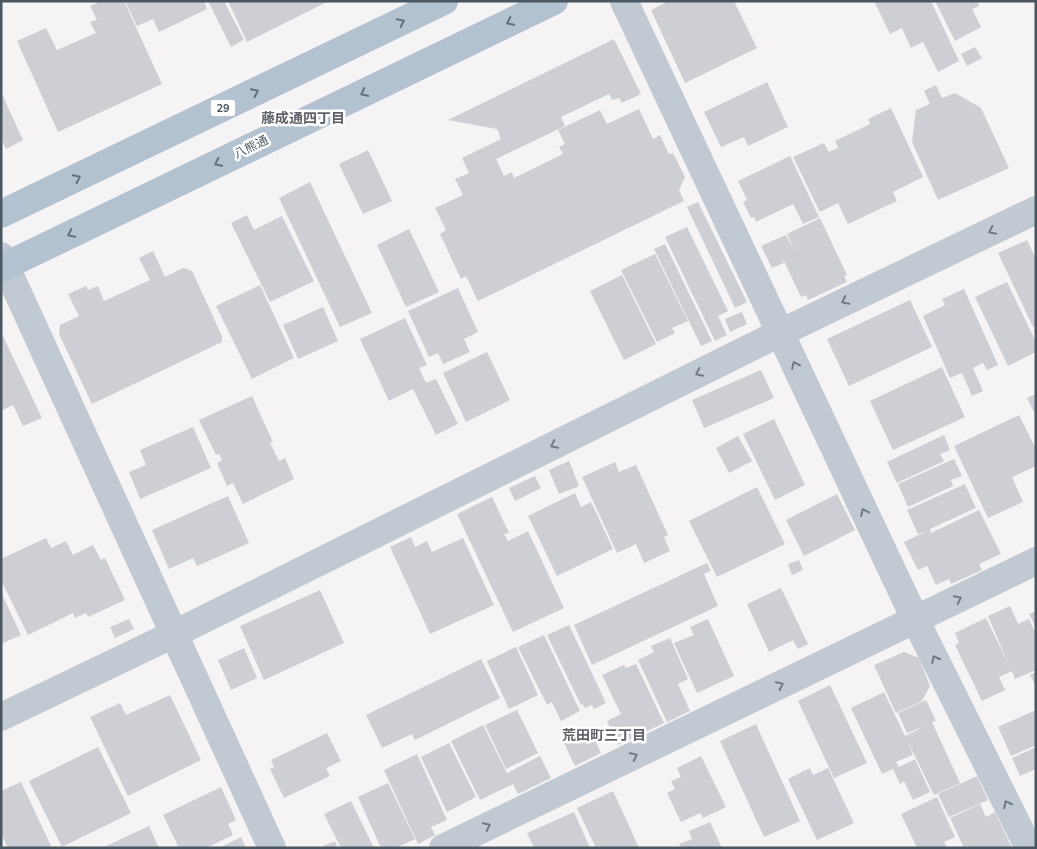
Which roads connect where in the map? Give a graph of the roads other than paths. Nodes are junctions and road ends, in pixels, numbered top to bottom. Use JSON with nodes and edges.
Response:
{"nodes":[{"id":1,"x":444,"y":1,"type":"edge"},
{"id":2,"x":554,"y":1,"type":"edge"},
{"id":3,"x":624,"y":1,"type":"edge"},
{"id":4,"x":1036,"y":210,"type":"edge"},
{"id":5,"x":1,"y":214,"type":"edge"},
{"id":6,"x":3,"y":263,"type":"edge"},
{"id":7,"x":780,"y":333,"type":"junction"},
{"id":8,"x":1036,"y":561,"type":"edge"},
{"id":9,"x":915,"y":619,"type":"junction"},
{"id":10,"x":174,"y":634,"type":"junction"},
{"id":11,"x":1,"y":717,"type":"edge"},
{"id":12,"x":272,"y":848,"type":"edge"},
{"id":13,"x":444,"y":848,"type":"edge"},
{"id":14,"x":1029,"y":848,"type":"edge"}],
"edges":[{"from":5,"to":1,"type":"main road","number":"29","one_way":true},
{"from":2,"to":6,"type":"main road","name":"八熊通","one_way":true},
{"from":3,"to":7,"type":"street"},
{"from":4,"to":7,"type":"street","one_way":true},
{"from":6,"to":10,"type":"street"},
{"from":9,"to":7,"type":"street","one_way":true},
{"from":7,"to":10,"type":"street","one_way":true},
{"from":9,"to":8,"type":"street","one_way":true},
{"from":13,"to":9,"type":"street","one_way":true},
{"from":14,"to":9,"type":"street","one_way":true},
{"from":10,"to":11,"type":"street"},
{"from":10,"to":12,"type":"street"}]}
